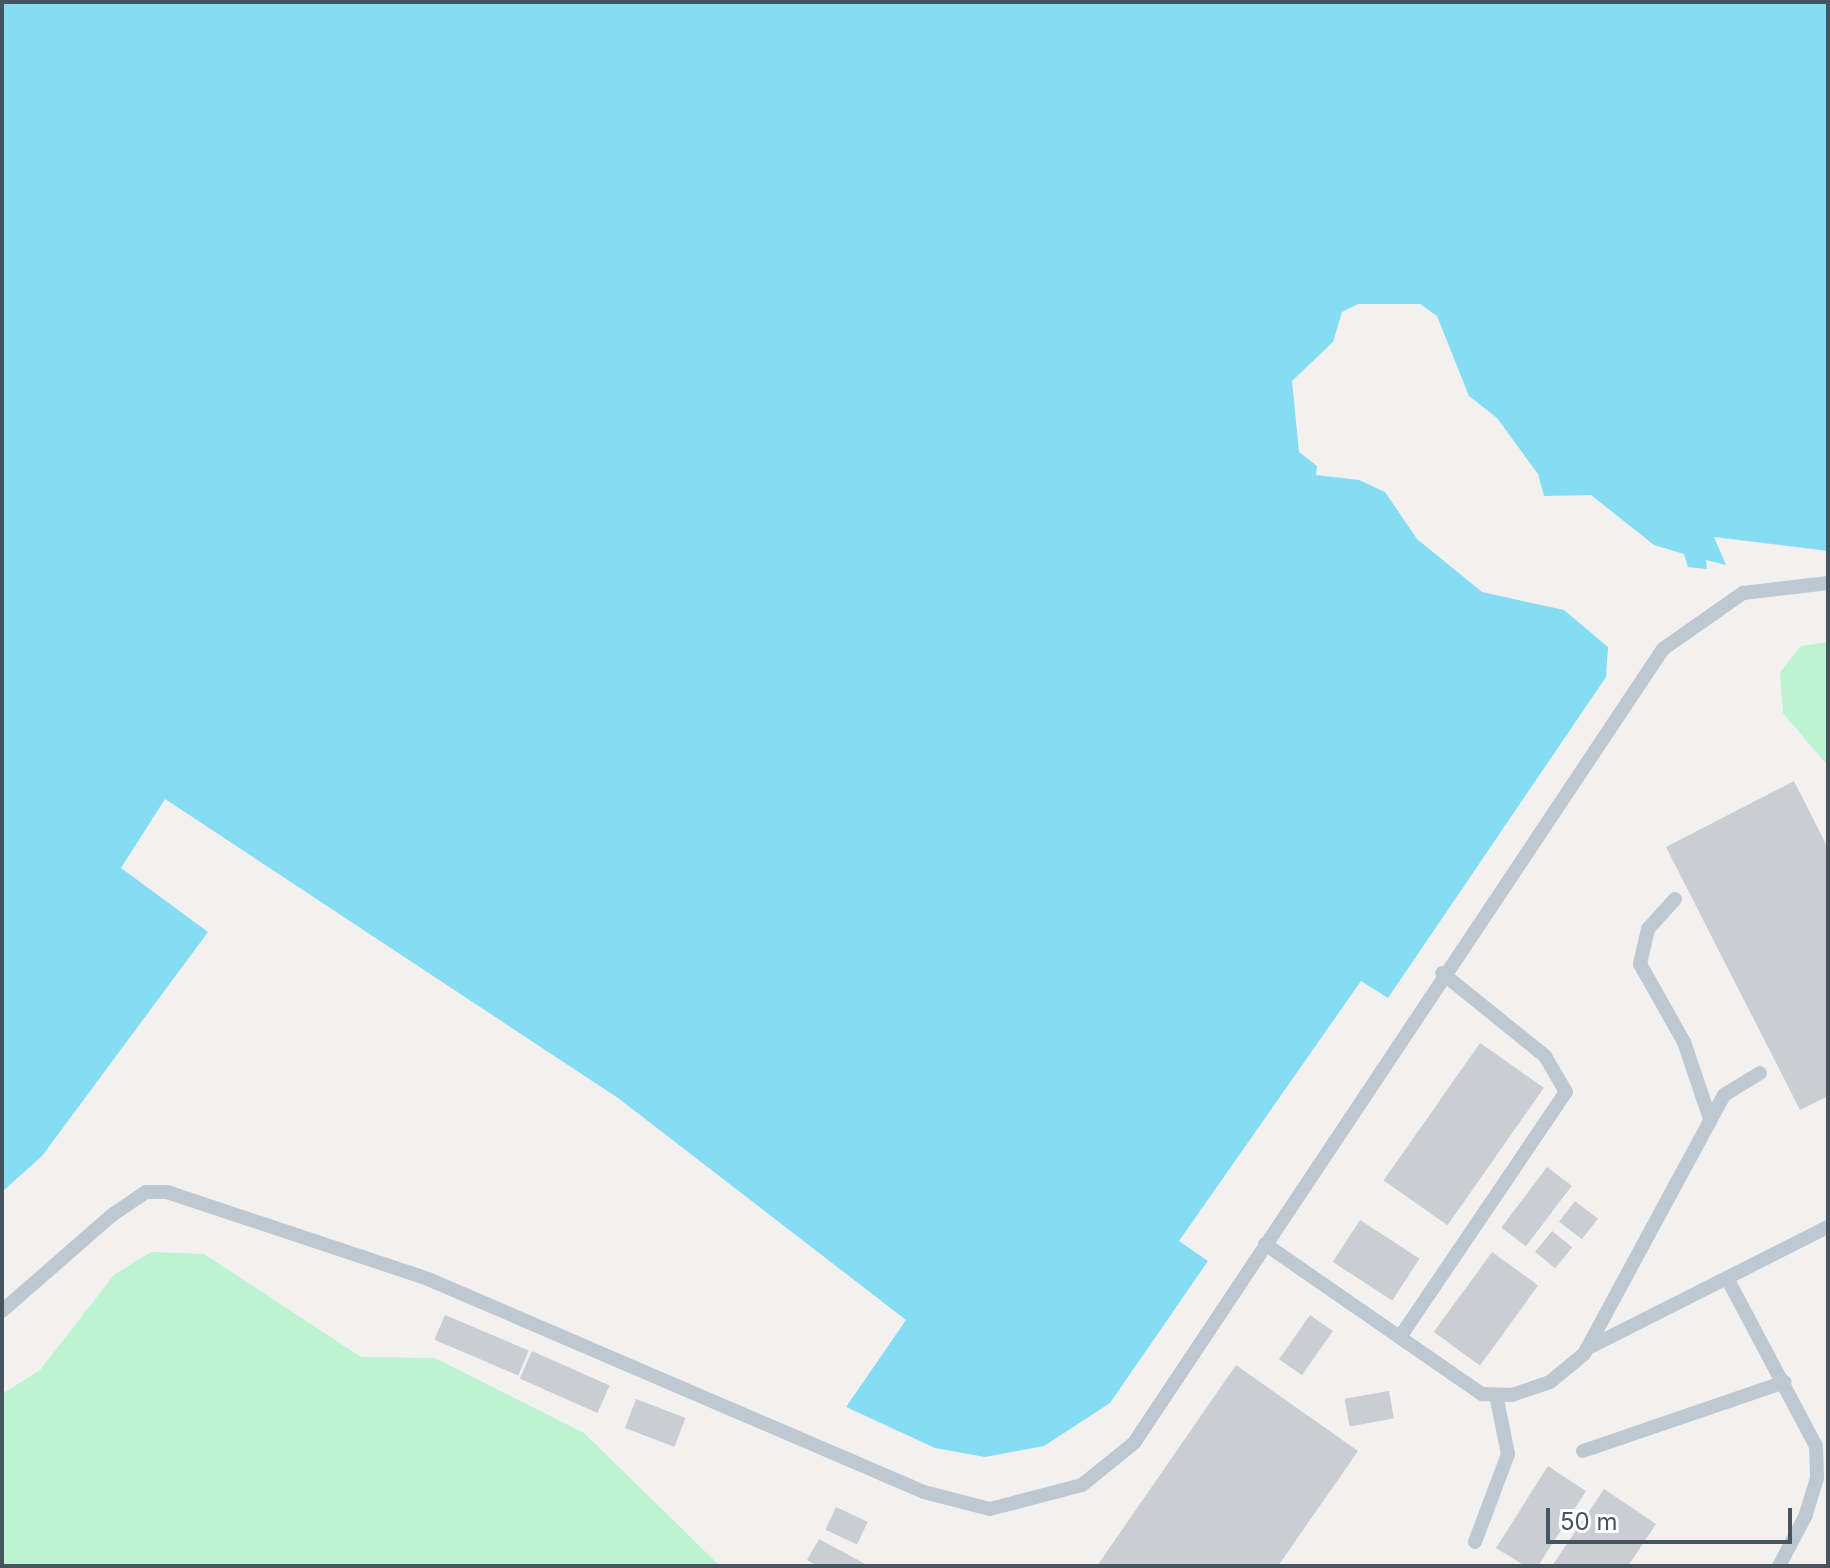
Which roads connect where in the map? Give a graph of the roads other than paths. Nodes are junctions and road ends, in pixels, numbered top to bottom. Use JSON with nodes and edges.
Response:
{"nodes":[{"id":1,"x":1828,"y":583,"type":"edge"},
{"id":2,"x":1675,"y":899,"type":"dead end"},
{"id":3,"x":1442,"y":973,"type":"junction"},
{"id":4,"x":1760,"y":1073,"type":"dead end"},
{"id":5,"x":1710,"y":1119,"type":"junction"},
{"id":6,"x":1828,"y":1227,"type":"edge"},
{"id":7,"x":1265,"y":1244,"type":"junction"},
{"id":8,"x":1727,"y":1278,"type":"junction"},
{"id":9,"x":2,"y":1311,"type":"edge"},
{"id":10,"x":1400,"y":1337,"type":"junction"},
{"id":11,"x":1588,"y":1348,"type":"junction"},
{"id":12,"x":1785,"y":1382,"type":"junction"},
{"id":13,"x":1496,"y":1395,"type":"junction"},
{"id":14,"x":1583,"y":1451,"type":"dead end"},
{"id":15,"x":1475,"y":1542,"type":"dead end"},
{"id":16,"x":1779,"y":1566,"type":"edge"}],
"edges":[{"from":1,"to":3,"type":"lane"},
{"from":2,"to":5,"type":"lane"},
{"from":3,"to":7,"type":"lane"},
{"from":3,"to":10,"type":"lane"},
{"from":4,"to":5,"type":"lane"},
{"from":5,"to":11,"type":"lane"},
{"from":6,"to":8,"type":"lane"},
{"from":7,"to":9,"type":"lane"},
{"from":7,"to":10,"type":"lane"},
{"from":8,"to":11,"type":"lane"},
{"from":8,"to":12,"type":"lane"},
{"from":10,"to":13,"type":"lane"},
{"from":11,"to":13,"type":"lane"},
{"from":12,"to":14,"type":"lane"},
{"from":12,"to":16,"type":"lane"},
{"from":13,"to":15,"type":"lane"}]}
